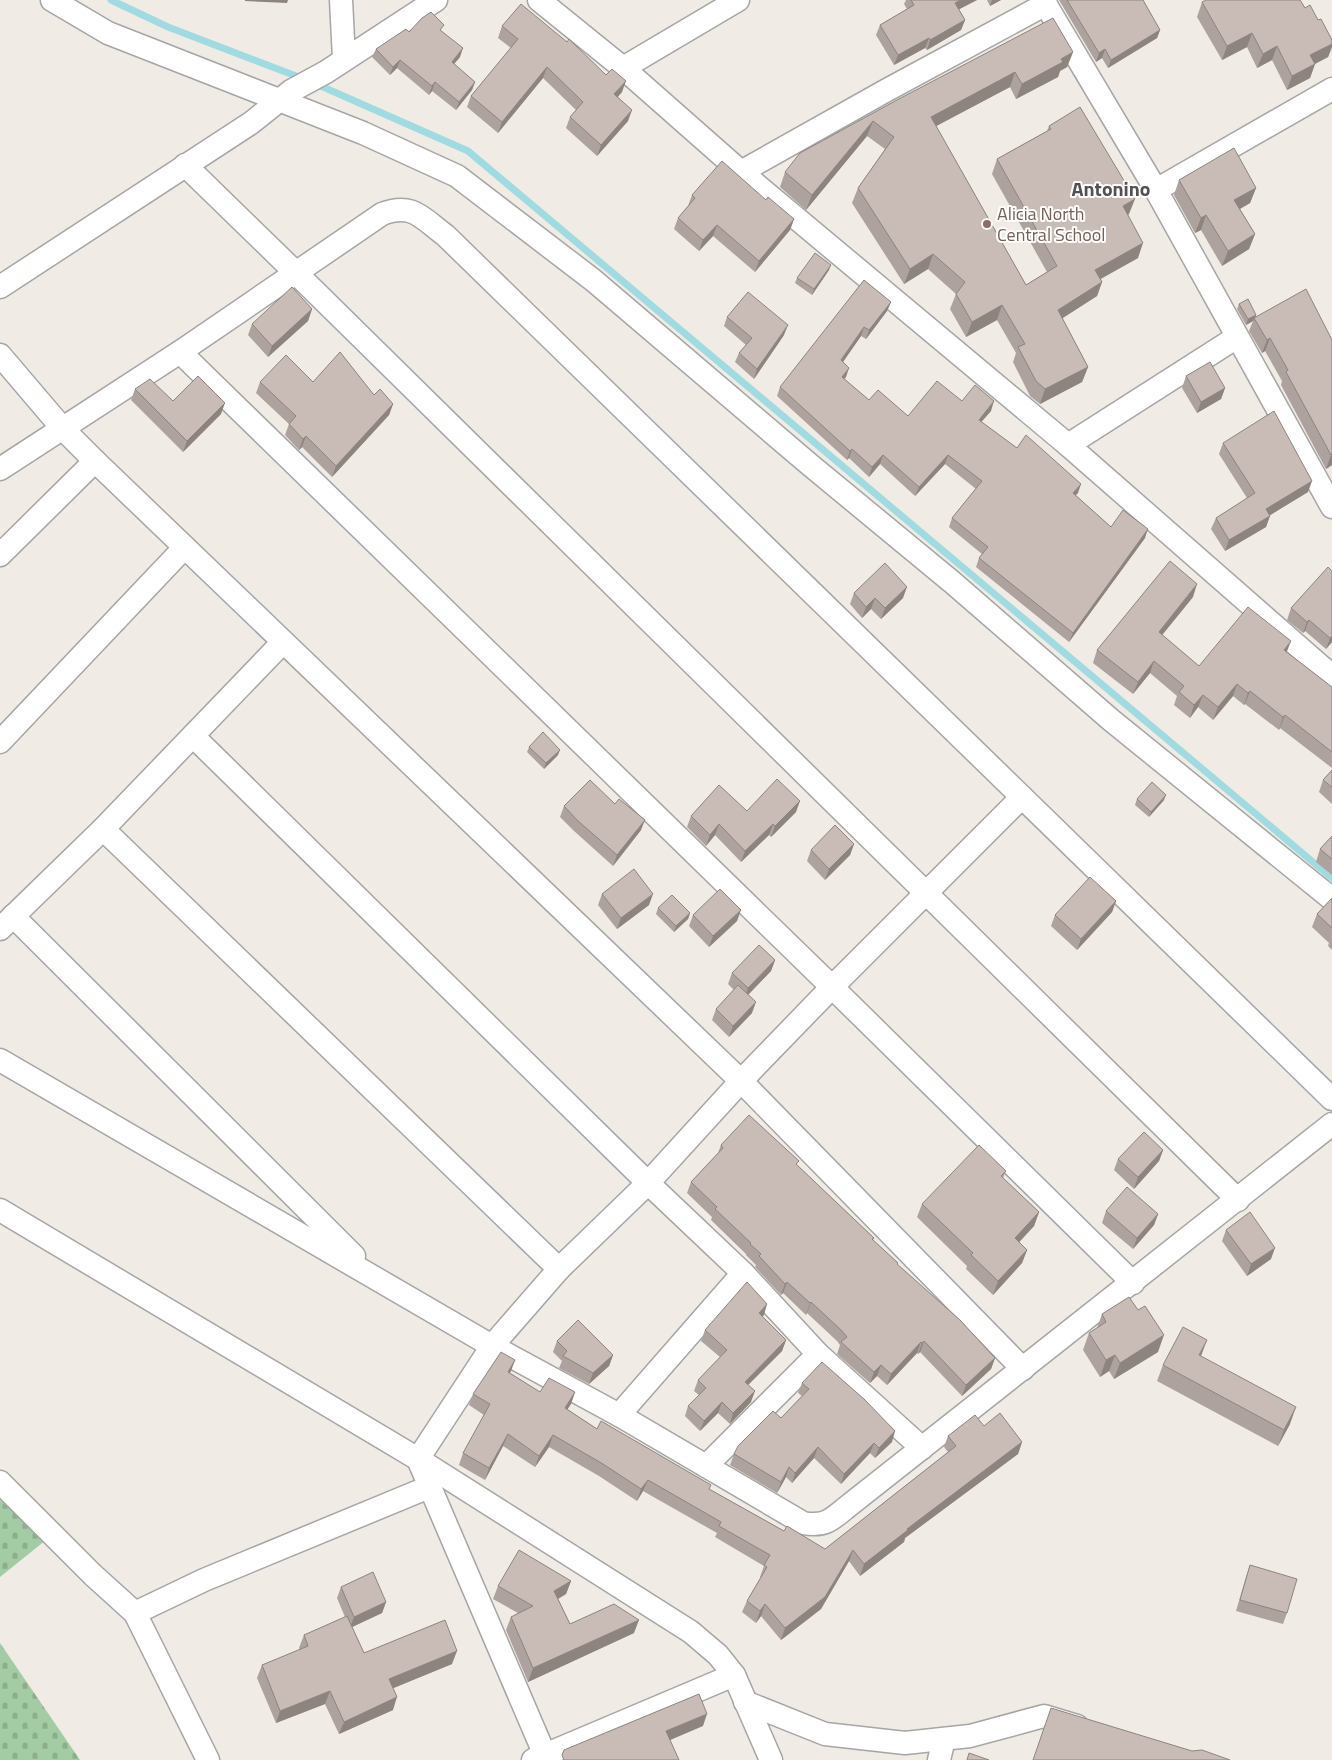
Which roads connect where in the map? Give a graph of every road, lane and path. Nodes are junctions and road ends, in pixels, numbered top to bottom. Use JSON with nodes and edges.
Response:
{"nodes":[{"id":1,"x":52,"y":0,"type":"edge"},
{"id":2,"x":341,"y":0,"type":"edge"},
{"id":3,"x":436,"y":0,"type":"edge"},
{"id":4,"x":539,"y":0,"type":"edge"},
{"id":5,"x":738,"y":0,"type":"edge"},
{"id":6,"x":1045,"y":2,"type":"edge"},
{"id":7,"x":344,"y":59,"type":"junction"},
{"id":8,"x":623,"y":68,"type":"junction"},
{"id":9,"x":1332,"y":89,"type":"edge"},
{"id":10,"x":285,"y":96,"type":"junction"},
{"id":11,"x":185,"y":166,"type":"junction"},
{"id":12,"x":741,"y":172,"type":"junction"},
{"id":13,"x":1156,"y":190,"type":"junction"},
{"id":14,"x":296,"y":273,"type":"junction"},
{"id":15,"x":0,"y":288,"type":"edge"},
{"id":16,"x":1237,"y":338,"type":"junction"},
{"id":17,"x":180,"y":352,"type":"junction"},
{"id":18,"x":0,"y":355,"type":"edge"},
{"id":19,"x":63,"y":429,"type":"junction"},
{"id":20,"x":1068,"y":446,"type":"junction"},
{"id":21,"x":95,"y":462,"type":"junction"},
{"id":22,"x":0,"y":469,"type":"edge"},
{"id":23,"x":1332,"y":507,"type":"edge"},
{"id":24,"x":184,"y":548,"type":"junction"},
{"id":25,"x":0,"y":555,"type":"edge"},
{"id":26,"x":282,"y":642,"type":"junction"},
{"id":27,"x":1332,"y":676,"type":"edge"},
{"id":28,"x":194,"y":736,"type":"junction"},
{"id":29,"x":0,"y":742,"type":"edge"},
{"id":30,"x":1022,"y":797,"type":"junction"},
{"id":31,"x":103,"y":829,"type":"junction"},
{"id":32,"x":927,"y":894,"type":"junction"},
{"id":33,"x":1332,"y":899,"type":"edge"},
{"id":34,"x":7,"y":923,"type":"edge"},
{"id":35,"x":832,"y":987,"type":"junction"},
{"id":36,"x":0,"y":1060,"type":"edge"},
{"id":37,"x":741,"y":1081,"type":"junction"},
{"id":38,"x":1332,"y":1099,"type":"edge"},
{"id":39,"x":1332,"y":1124,"type":"edge"},
{"id":40,"x":648,"y":1183,"type":"junction"},
{"id":41,"x":1238,"y":1200,"type":"junction"},
{"id":42,"x":0,"y":1210,"type":"edge"},
{"id":43,"x":559,"y":1269,"type":"junction"},
{"id":44,"x":742,"y":1273,"type":"junction"},
{"id":45,"x":376,"y":1278,"type":"junction"},
{"id":46,"x":1133,"y":1283,"type":"junction"},
{"id":47,"x":492,"y":1346,"type":"junction"},
{"id":48,"x":818,"y":1354,"type":"junction"},
{"id":49,"x":1023,"y":1369,"type":"junction"},
{"id":50,"x":620,"y":1415,"type":"junction"},
{"id":51,"x":922,"y":1448,"type":"junction"},
{"id":52,"x":418,"y":1459,"type":"junction"},
{"id":53,"x":706,"y":1466,"type":"junction"},
{"id":54,"x":0,"y":1482,"type":"edge"},
{"id":55,"x":429,"y":1487,"type":"junction"},
{"id":56,"x":135,"y":1613,"type":"junction"},
{"id":57,"x":734,"y":1675,"type":"junction"},
{"id":58,"x":745,"y":1702,"type":"junction"},
{"id":59,"x":1098,"y":1732,"type":"edge"},
{"id":60,"x":944,"y":1739,"type":"junction"},
{"id":61,"x":542,"y":1758,"type":"edge"},
{"id":62,"x":208,"y":1760,"type":"edge"},
{"id":63,"x":771,"y":1760,"type":"edge"},
{"id":64,"x":939,"y":1760,"type":"edge"}],
"edges":[{"from":1,"to":10,"type":"street"},
{"from":2,"to":7,"type":"street"},
{"from":3,"to":7,"type":"street"},
{"from":4,"to":8,"type":"street"},
{"from":5,"to":8,"type":"street"},
{"from":6,"to":12,"type":"street"},
{"from":6,"to":13,"type":"street"},
{"from":7,"to":10,"type":"street"},
{"from":8,"to":12,"type":"street"},
{"from":9,"to":13,"type":"street"},
{"from":10,"to":11,"type":"street"},
{"from":10,"to":33,"type":"street"},
{"from":11,"to":14,"type":"street"},
{"from":11,"to":15,"type":"street"},
{"from":12,"to":20,"type":"street"},
{"from":13,"to":16,"type":"street"},
{"from":14,"to":17,"type":"street"},
{"from":14,"to":30,"type":"street"},
{"from":14,"to":32,"type":"street"},
{"from":16,"to":20,"type":"street"},
{"from":16,"to":23,"type":"street"},
{"from":17,"to":19,"type":"street"},
{"from":17,"to":35,"type":"street"},
{"from":18,"to":19,"type":"street"},
{"from":19,"to":21,"type":"street"},
{"from":19,"to":22,"type":"street"},
{"from":20,"to":27,"type":"street"},
{"from":21,"to":24,"type":"street"},
{"from":21,"to":25,"type":"street"},
{"from":24,"to":26,"type":"street"},
{"from":24,"to":29,"type":"street"},
{"from":26,"to":28,"type":"street"},
{"from":26,"to":37,"type":"street"},
{"from":28,"to":31,"type":"street"},
{"from":28,"to":40,"type":"street"},
{"from":30,"to":32,"type":"street"},
{"from":30,"to":38,"type":"street"},
{"from":31,"to":34,"type":"street"},
{"from":31,"to":43,"type":"street"},
{"from":32,"to":35,"type":"street"},
{"from":32,"to":41,"type":"street"},
{"from":34,"to":45,"type":"street"},
{"from":35,"to":37,"type":"street"},
{"from":35,"to":46,"type":"street"},
{"from":36,"to":45,"type":"street"},
{"from":37,"to":40,"type":"street"},
{"from":37,"to":49,"type":"street"},
{"from":39,"to":41,"type":"street"},
{"from":40,"to":43,"type":"street"},
{"from":40,"to":44,"type":"street"},
{"from":41,"to":46,"type":"street"},
{"from":42,"to":52,"type":"street"},
{"from":43,"to":47,"type":"street"},
{"from":44,"to":48,"type":"street"},
{"from":44,"to":50,"type":"street"},
{"from":45,"to":47,"type":"street"},
{"from":46,"to":49,"type":"street"},
{"from":47,"to":50,"type":"street"},
{"from":47,"to":52,"type":"street"},
{"from":48,"to":51,"type":"street"},
{"from":48,"to":53,"type":"street"},
{"from":49,"to":51,"type":"street"},
{"from":50,"to":53,"type":"street"},
{"from":51,"to":53,"type":"street"},
{"from":52,"to":55,"type":"street"},
{"from":52,"to":57,"type":"street"},
{"from":54,"to":56,"type":"street"},
{"from":55,"to":56,"type":"street"},
{"from":55,"to":61,"type":"street"},
{"from":56,"to":62,"type":"street"},
{"from":57,"to":58,"type":"street"},
{"from":57,"to":61,"type":"street"},
{"from":58,"to":60,"type":"street"},
{"from":58,"to":63,"type":"street"},
{"from":59,"to":60,"type":"street"},
{"from":60,"to":64,"type":"street"}]}
